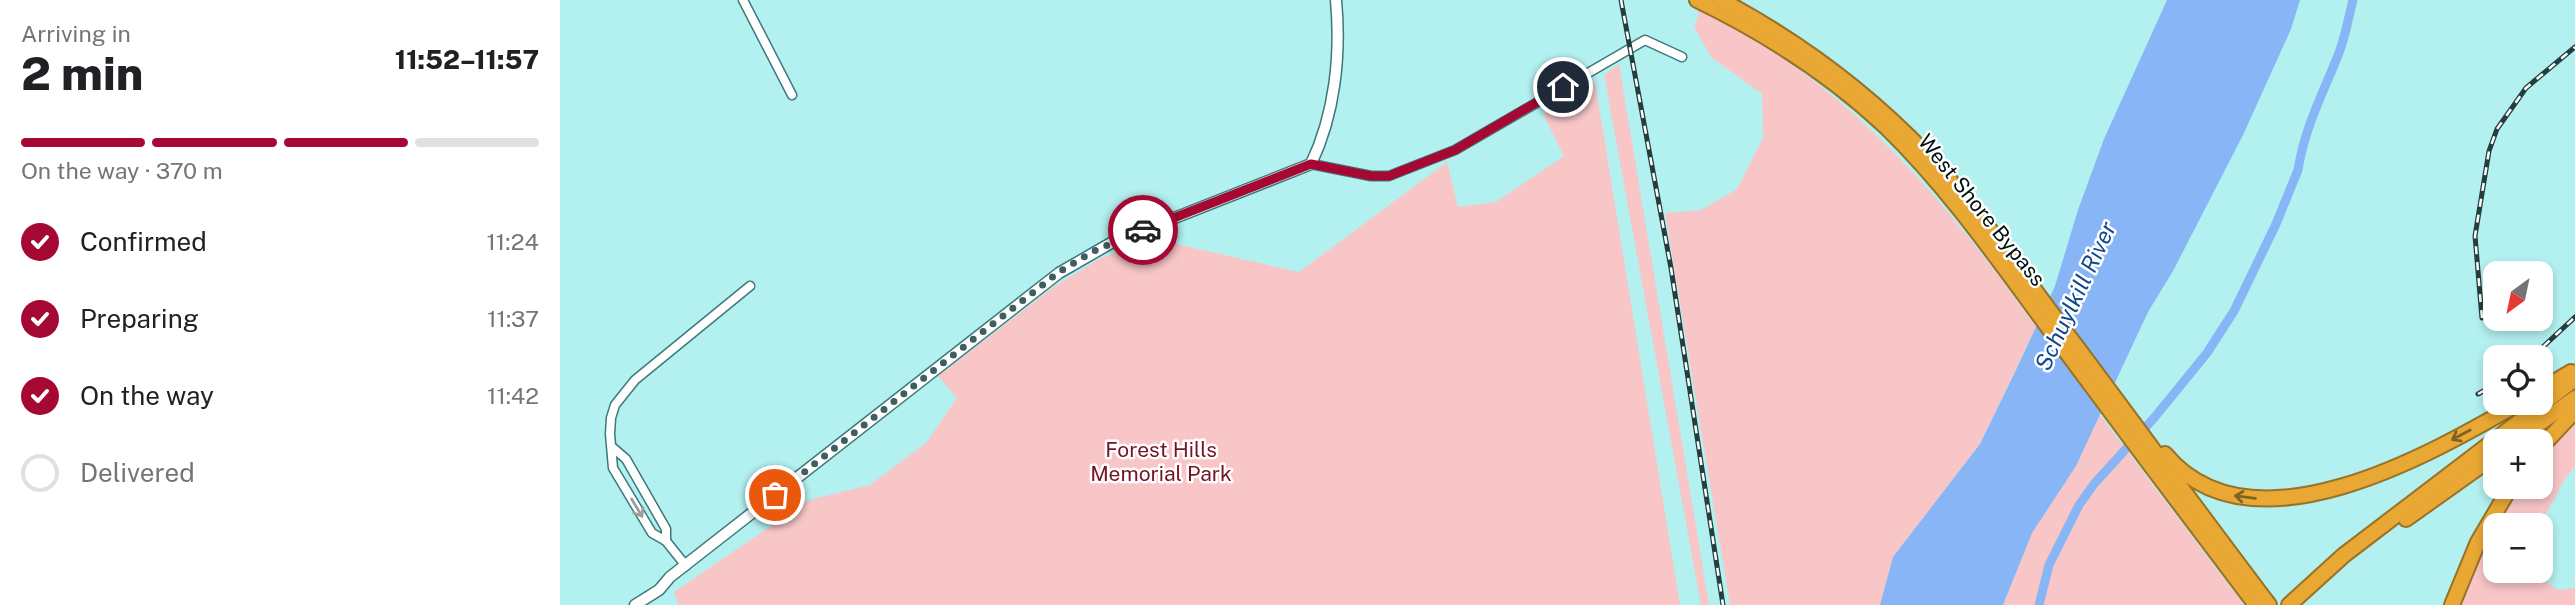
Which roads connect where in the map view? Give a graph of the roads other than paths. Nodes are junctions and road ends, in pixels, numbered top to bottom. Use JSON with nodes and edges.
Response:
{"nodes":[{"id":1,"x":743,"y":0,"type":"edge"},
{"id":2,"x":1336,"y":0,"type":"edge"},
{"id":3,"x":1697,"y":0,"type":"edge"},
{"id":4,"x":1721,"y":0,"type":"edge"},
{"id":5,"x":1682,"y":57,"type":"dead end"},
{"id":6,"x":792,"y":95,"type":"dead end"},
{"id":7,"x":1311,"y":164,"type":"junction"},
{"id":8,"x":2003,"y":257,"type":"junction"},
{"id":9,"x":750,"y":286,"type":"dead end"},
{"id":10,"x":2575,"y":369,"type":"edge"},
{"id":11,"x":2575,"y":379,"type":"edge"},
{"id":12,"x":2553,"y":383,"type":"edge"},
{"id":13,"x":2575,"y":398,"type":"edge"},
{"id":14,"x":2575,"y":411,"type":"edge"},
{"id":15,"x":2496,"y":415,"type":"edge"},
{"id":16,"x":2532,"y":429,"type":"edge"},
{"id":17,"x":2553,"y":434,"type":"edge"},
{"id":18,"x":2145,"y":443,"type":"junction"},
{"id":19,"x":612,"y":447,"type":"junction"},
{"id":20,"x":2483,"y":464,"type":"edge"},
{"id":21,"x":2503,"y":499,"type":"edge"},
{"id":22,"x":666,"y":541,"type":"junction"},
{"id":23,"x":686,"y":566,"type":"junction"},
{"id":24,"x":635,"y":605,"type":"edge"},
{"id":25,"x":2256,"y":605,"type":"edge"},
{"id":26,"x":2269,"y":605,"type":"edge"},
{"id":27,"x":2288,"y":605,"type":"edge"},
{"id":28,"x":2298,"y":605,"type":"edge"},
{"id":29,"x":2452,"y":605,"type":"edge"}],
"edges":[{"from":1,"to":6,"type":"street"},
{"from":2,"to":7,"type":"street"},
{"from":3,"to":8,"type":"highway","name":"West Shore Bypass"},
{"from":4,"to":8,"type":"highway","name":"West Shore Bypass"},
{"from":5,"to":7,"type":"street"},
{"from":7,"to":23,"type":"street"},
{"from":8,"to":18,"type":"highway","name":"West Shore Bypass"},
{"from":8,"to":18,"type":"highway","name":"West Shore Bypass"},
{"from":9,"to":19,"type":"street"},
{"from":10,"to":12,"type":"highway"},
{"from":11,"to":27,"type":"highway"},
{"from":13,"to":16,"type":"highway"},
{"from":14,"to":17,"type":"highway"},
{"from":15,"to":18,"type":"highway","one_way":true},
{"from":18,"to":25,"type":"highway","name":"West Shore Bypass"},
{"from":18,"to":26,"type":"highway","name":"West Shore Bypass"},
{"from":19,"to":22,"type":"street"},
{"from":19,"to":22,"type":"street","one_way":true},
{"from":20,"to":28,"type":"highway"},
{"from":21,"to":29,"type":"highway"},
{"from":22,"to":23,"type":"street"},
{"from":23,"to":24,"type":"street"}]}
